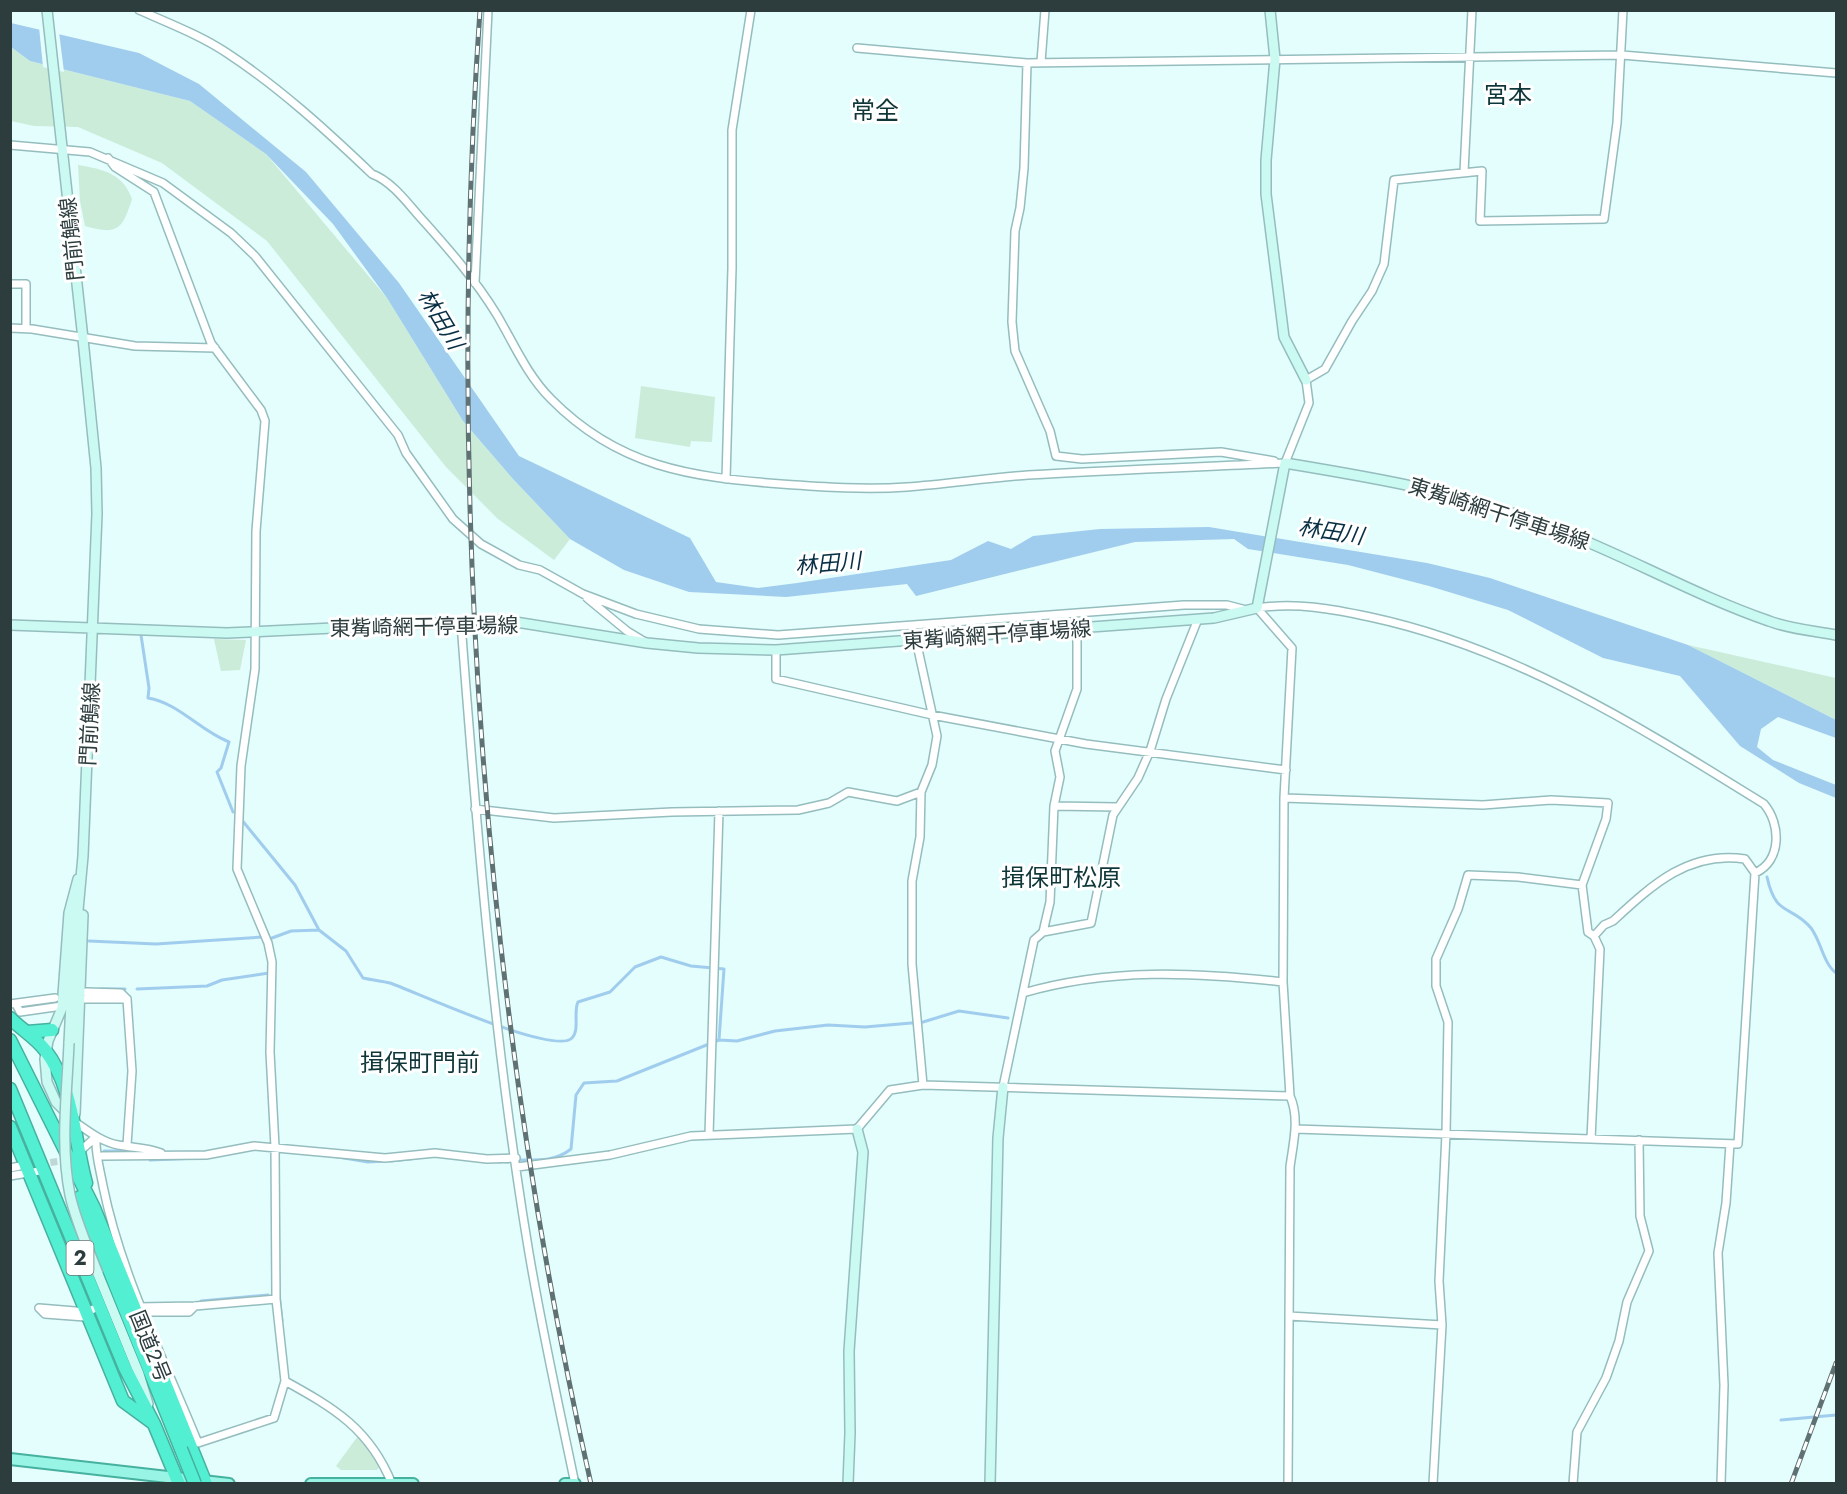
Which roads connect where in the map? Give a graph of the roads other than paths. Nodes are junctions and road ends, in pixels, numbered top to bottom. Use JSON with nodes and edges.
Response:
{"nodes":[{"id":1,"x":47,"y":10,"type":"edge"},
{"id":2,"x":139,"y":10,"type":"edge"},
{"id":3,"x":488,"y":10,"type":"edge"},
{"id":4,"x":751,"y":10,"type":"edge"},
{"id":5,"x":1045,"y":10,"type":"edge"},
{"id":6,"x":1270,"y":10,"type":"edge"},
{"id":7,"x":1472,"y":10,"type":"edge"},
{"id":8,"x":1623,"y":10,"type":"edge"},
{"id":9,"x":858,"y":48,"type":"dead end"},
{"id":10,"x":1470,"y":55,"type":"junction"},
{"id":11,"x":1622,"y":55,"type":"junction"},
{"id":12,"x":1275,"y":59,"type":"junction"},
{"id":13,"x":1041,"y":62,"type":"junction"},
{"id":14,"x":1027,"y":63,"type":"junction"},
{"id":15,"x":1836,"y":73,"type":"edge"},
{"id":16,"x":10,"y":145,"type":"edge"},
{"id":17,"x":63,"y":147,"type":"junction"},
{"id":18,"x":108,"y":158,"type":"junction"},
{"id":19,"x":1464,"y":172,"type":"junction"},
{"id":20,"x":475,"y":282,"type":"junction"},
{"id":21,"x":10,"y":284,"type":"edge"},
{"id":22,"x":10,"y":328,"type":"edge"},
{"id":23,"x":26,"y":328,"type":"junction"},
{"id":24,"x":83,"y":339,"type":"junction"},
{"id":25,"x":215,"y":348,"type":"junction"},
{"id":26,"x":1306,"y":380,"type":"junction"},
{"id":27,"x":1285,"y":463,"type":"junction"},
{"id":28,"x":726,"y":480,"type":"junction"},
{"id":29,"x":583,"y":594,"type":"junction"},
{"id":30,"x":1252,"y":609,"type":"junction"},
{"id":31,"x":1198,"y":619,"type":"junction"},
{"id":32,"x":461,"y":623,"type":"junction"},
{"id":33,"x":10,"y":624,"type":"edge"},
{"id":34,"x":95,"y":627,"type":"junction"},
{"id":35,"x":1077,"y":629,"type":"junction"},
{"id":36,"x":256,"y":633,"type":"junction"},
{"id":37,"x":1836,"y":635,"type":"edge"},
{"id":38,"x":916,"y":640,"type":"junction"},
{"id":39,"x":647,"y":643,"type":"junction"},
{"id":40,"x":776,"y":650,"type":"junction"},
{"id":41,"x":932,"y":715,"type":"junction"},
{"id":42,"x":1058,"y":739,"type":"junction"},
{"id":43,"x":1150,"y":751,"type":"junction"},
{"id":44,"x":1286,"y":770,"type":"junction"},
{"id":45,"x":921,"y":792,"type":"junction"},
{"id":46,"x":1284,"y":798,"type":"junction"},
{"id":47,"x":1054,"y":806,"type":"junction"},
{"id":48,"x":1117,"y":807,"type":"junction"},
{"id":49,"x":475,"y":809,"type":"junction"},
{"id":50,"x":719,"y":811,"type":"junction"},
{"id":51,"x":83,"y":856,"type":"junction"},
{"id":52,"x":1755,"y":873,"type":"junction"},
{"id":53,"x":1582,"y":885,"type":"junction"},
{"id":54,"x":81,"y":888,"type":"junction"},
{"id":55,"x":1043,"y":932,"type":"junction"},
{"id":56,"x":1594,"y":936,"type":"junction"},
{"id":57,"x":1283,"y":982,"type":"junction"},
{"id":58,"x":1023,"y":993,"type":"junction"},
{"id":59,"x":83,"y":996,"type":"junction"},
{"id":60,"x":55,"y":998,"type":"dead end"},
{"id":61,"x":13,"y":1004,"type":"edge"},
{"id":62,"x":62,"y":1006,"type":"junction"},
{"id":63,"x":10,"y":1018,"type":"edge"},
{"id":64,"x":52,"y":1030,"type":"junction"},
{"id":65,"x":27,"y":1032,"type":"junction"},
{"id":66,"x":10,"y":1040,"type":"edge"},
{"id":67,"x":46,"y":1051,"type":"junction"},
{"id":68,"x":924,"y":1085,"type":"junction"},
{"id":69,"x":1003,"y":1088,"type":"junction"},
{"id":70,"x":10,"y":1089,"type":"edge"},
{"id":71,"x":1290,"y":1096,"type":"junction"},
{"id":72,"x":75,"y":1122,"type":"junction"},
{"id":73,"x":10,"y":1127,"type":"edge"},
{"id":74,"x":857,"y":1129,"type":"junction"},
{"id":75,"x":1295,"y":1129,"type":"junction"},
{"id":76,"x":1446,"y":1134,"type":"junction"},
{"id":77,"x":710,"y":1135,"type":"junction"},
{"id":78,"x":96,"y":1137,"type":"junction"},
{"id":79,"x":1591,"y":1138,"type":"junction"},
{"id":80,"x":1639,"y":1140,"type":"junction"},
{"id":81,"x":1730,"y":1144,"type":"junction"},
{"id":82,"x":61,"y":1145,"type":"junction"},
{"id":83,"x":127,"y":1145,"type":"junction"},
{"id":84,"x":275,"y":1147,"type":"junction"},
{"id":85,"x":80,"y":1151,"type":"junction"},
{"id":86,"x":166,"y":1155,"type":"junction"},
{"id":87,"x":102,"y":1156,"type":"dead end"},
{"id":88,"x":516,"y":1158,"type":"junction"},
{"id":89,"x":10,"y":1167,"type":"edge"},
{"id":90,"x":517,"y":1167,"type":"junction"},
{"id":91,"x":25,"y":1169,"type":"junction"},
{"id":92,"x":45,"y":1170,"type":"junction"},
{"id":93,"x":10,"y":1176,"type":"edge"},
{"id":94,"x":94,"y":1208,"type":"junction"},
{"id":95,"x":123,"y":1268,"type":"junction"},
{"id":96,"x":276,"y":1299,"type":"junction"},
{"id":97,"x":100,"y":1306,"type":"junction"},
{"id":98,"x":195,"y":1306,"type":"junction"},
{"id":99,"x":138,"y":1307,"type":"junction"},
{"id":100,"x":149,"y":1312,"type":"dead end"},
{"id":101,"x":86,"y":1315,"type":"junction"},
{"id":102,"x":1289,"y":1316,"type":"junction"},
{"id":103,"x":1442,"y":1325,"type":"junction"},
{"id":104,"x":285,"y":1381,"type":"junction"},
{"id":105,"x":172,"y":1390,"type":"junction"},
{"id":106,"x":154,"y":1424,"type":"junction"},
{"id":107,"x":10,"y":1459,"type":"edge"},
{"id":108,"x":178,"y":1481,"type":"edge"},
{"id":109,"x":202,"y":1483,"type":"edge"},
{"id":110,"x":392,"y":1483,"type":"edge"},
{"id":111,"x":228,"y":1484,"type":"edge"},
{"id":112,"x":311,"y":1484,"type":"edge"},
{"id":113,"x":413,"y":1484,"type":"edge"},
{"id":114,"x":565,"y":1484,"type":"edge"},
{"id":115,"x":575,"y":1484,"type":"edge"},
{"id":116,"x":848,"y":1484,"type":"edge"},
{"id":117,"x":990,"y":1484,"type":"edge"},
{"id":118,"x":1288,"y":1484,"type":"edge"},
{"id":119,"x":1433,"y":1484,"type":"edge"},
{"id":120,"x":1573,"y":1484,"type":"edge"},
{"id":121,"x":1721,"y":1484,"type":"edge"}],
"edges":[{"from":1,"to":17,"type":"main road","name":"門前鵤線"},
{"from":2,"to":20,"type":"street"},
{"from":3,"to":20,"type":"street"},
{"from":4,"to":28,"type":"street"},
{"from":5,"to":13,"type":"street"},
{"from":6,"to":12,"type":"main road"},
{"from":7,"to":10,"type":"street"},
{"from":8,"to":11,"type":"street"},
{"from":9,"to":14,"type":"street"},
{"from":10,"to":11,"type":"street"},
{"from":10,"to":12,"type":"street"},
{"from":10,"to":19,"type":"street"},
{"from":11,"to":15,"type":"street"},
{"from":11,"to":19,"type":"street"},
{"from":12,"to":13,"type":"street"},
{"from":12,"to":26,"type":"main road"},
{"from":13,"to":14,"type":"street"},
{"from":14,"to":27,"type":"street"},
{"from":16,"to":17,"type":"street"},
{"from":17,"to":18,"type":"street"},
{"from":17,"to":24,"type":"main road","name":"門前鵤線"},
{"from":18,"to":25,"type":"street"},
{"from":18,"to":29,"type":"street"},
{"from":19,"to":26,"type":"street"},
{"from":20,"to":28,"type":"street"},
{"from":21,"to":23,"type":"street"},
{"from":22,"to":23,"type":"street"},
{"from":23,"to":24,"type":"street"},
{"from":24,"to":25,"type":"street"},
{"from":24,"to":34,"type":"main road","name":"門前鵤線"},
{"from":25,"to":36,"type":"street"},
{"from":26,"to":27,"type":"street"},
{"from":27,"to":28,"type":"street"},
{"from":27,"to":30,"type":"main road"},
{"from":27,"to":37,"type":"main road","name":"東觜崎網干停車場線"},
{"from":29,"to":30,"type":"street"},
{"from":29,"to":39,"type":"street"},
{"from":30,"to":31,"type":"main road","name":"東觜崎網干停車場線"},
{"from":30,"to":44,"type":"street"},
{"from":30,"to":52,"type":"street"},
{"from":31,"to":35,"type":"main road","name":"東觜崎網干停車場線"},
{"from":31,"to":43,"type":"street"},
{"from":32,"to":36,"type":"main road","name":"東觜崎網干停車場線"},
{"from":32,"to":39,"type":"main road","name":"東觜崎網干停車場線"},
{"from":32,"to":49,"type":"street"},
{"from":33,"to":34,"type":"main road","name":"東觜崎網干停車場線"},
{"from":34,"to":36,"type":"main road","name":"東觜崎網干停車場線"},
{"from":34,"to":51,"type":"main road","name":"門前鵤線"},
{"from":35,"to":38,"type":"main road","name":"東觜崎網干停車場線"},
{"from":35,"to":42,"type":"street"},
{"from":36,"to":84,"type":"street"},
{"from":38,"to":40,"type":"main road","name":"東觜崎網干停車場線"},
{"from":38,"to":41,"type":"street"},
{"from":39,"to":40,"type":"main road","name":"東觜崎網干停車場線"},
{"from":40,"to":41,"type":"street"},
{"from":41,"to":42,"type":"street"},
{"from":41,"to":45,"type":"street"},
{"from":42,"to":43,"type":"street"},
{"from":42,"to":47,"type":"street"},
{"from":43,"to":44,"type":"street"},
{"from":43,"to":48,"type":"street"},
{"from":44,"to":46,"type":"street"},
{"from":45,"to":50,"type":"street"},
{"from":45,"to":68,"type":"street"},
{"from":46,"to":53,"type":"street"},
{"from":46,"to":57,"type":"street"},
{"from":47,"to":48,"type":"street"},
{"from":47,"to":55,"type":"street"},
{"from":48,"to":55,"type":"street"},
{"from":49,"to":50,"type":"street"},
{"from":49,"to":88,"type":"street"},
{"from":50,"to":77,"type":"street"},
{"from":51,"to":54,"type":"main road","name":"門前鵤線"},
{"from":51,"to":62,"type":"main road"},
{"from":52,"to":56,"type":"street"},
{"from":52,"to":81,"type":"street"},
{"from":53,"to":56,"type":"street"},
{"from":53,"to":76,"type":"street"},
{"from":54,"to":59,"type":"main road"},
{"from":54,"to":106,"type":"main road","name":"門前鵤線","bridge":true},
{"from":55,"to":58,"type":"street"},
{"from":56,"to":79,"type":"street"},
{"from":57,"to":58,"type":"street"},
{"from":57,"to":71,"type":"street"},
{"from":58,"to":69,"type":"street"},
{"from":59,"to":72,"type":"main road"},
{"from":59,"to":83,"type":"street"},
{"from":60,"to":61,"type":"street"},
{"from":61,"to":62,"type":"street"},
{"from":62,"to":64,"type":"main road"},
{"from":63,"to":65,"type":"highway"},
{"from":64,"to":65,"type":"highway"},
{"from":64,"to":67,"type":"main road"},
{"from":65,"to":67,"type":"highway"},
{"from":66,"to":82,"type":"highway","number":"2"},
{"from":67,"to":72,"type":"highway"},
{"from":68,"to":69,"type":"street"},
{"from":68,"to":74,"type":"street"},
{"from":69,"to":71,"type":"street"},
{"from":69,"to":117,"type":"main road"},
{"from":70,"to":92,"type":"highway","number":"2"},
{"from":71,"to":75,"type":"street"},
{"from":72,"to":78,"type":"street"},
{"from":72,"to":85,"type":"highway"},
{"from":73,"to":91,"type":"highway"},
{"from":74,"to":77,"type":"street"},
{"from":74,"to":116,"type":"main road"},
{"from":75,"to":76,"type":"street"},
{"from":75,"to":102,"type":"street"},
{"from":76,"to":79,"type":"street"},
{"from":76,"to":103,"type":"street"},
{"from":77,"to":90,"type":"street"},
{"from":78,"to":83,"type":"street"},
{"from":78,"to":85,"type":"street"},
{"from":78,"to":95,"type":"street"},
{"from":79,"to":80,"type":"street"},
{"from":80,"to":81,"type":"street"},
{"from":80,"to":120,"type":"street"},
{"from":81,"to":121,"type":"street"},
{"from":82,"to":94,"type":"highway","number":"2"},
{"from":82,"to":109,"type":"highway","number":"2","bridge":true},
{"from":83,"to":86,"type":"street"},
{"from":84,"to":86,"type":"street"},
{"from":84,"to":88,"type":"street"},
{"from":84,"to":96,"type":"street"},
{"from":85,"to":94,"type":"highway"},
{"from":86,"to":87,"type":"street"},
{"from":88,"to":90,"type":"street"},
{"from":89,"to":91,"type":"street"},
{"from":90,"to":115,"type":"street"},
{"from":91,"to":92,"type":"street"},
{"from":91,"to":93,"type":"street"},
{"from":91,"to":101,"type":"highway"},
{"from":92,"to":97,"type":"highway","number":"2"},
{"from":94,"to":95,"type":"highway","name":"国道2号","number":"2"},
{"from":95,"to":99,"type":"highway","name":"国道2号","number":"2"},
{"from":96,"to":98,"type":"street"},
{"from":96,"to":104,"type":"street"},
{"from":97,"to":101,"type":"street"},
{"from":97,"to":106,"type":"highway","number":"2"},
{"from":98,"to":99,"type":"street"},
{"from":98,"to":100,"type":"street"},
{"from":99,"to":105,"type":"highway","name":"国道2号","number":"2"},
{"from":101,"to":101,"type":"street"},
{"from":101,"to":106,"type":"highway"},
{"from":102,"to":103,"type":"street"},
{"from":102,"to":118,"type":"street"},
{"from":103,"to":119,"type":"street"},
{"from":104,"to":105,"type":"street"},
{"from":104,"to":110,"type":"street"},
{"from":105,"to":109,"type":"highway","name":"国道2号","number":"2"},
{"from":106,"to":108,"type":"highway","number":"2"},
{"from":107,"to":108,"type":"main road"},
{"from":108,"to":109,"type":"main road"},
{"from":109,"to":111,"type":"main road"},
{"from":110,"to":112,"type":"main road"},
{"from":110,"to":113,"type":"main road"},
{"from":114,"to":115,"type":"main road"}]}
